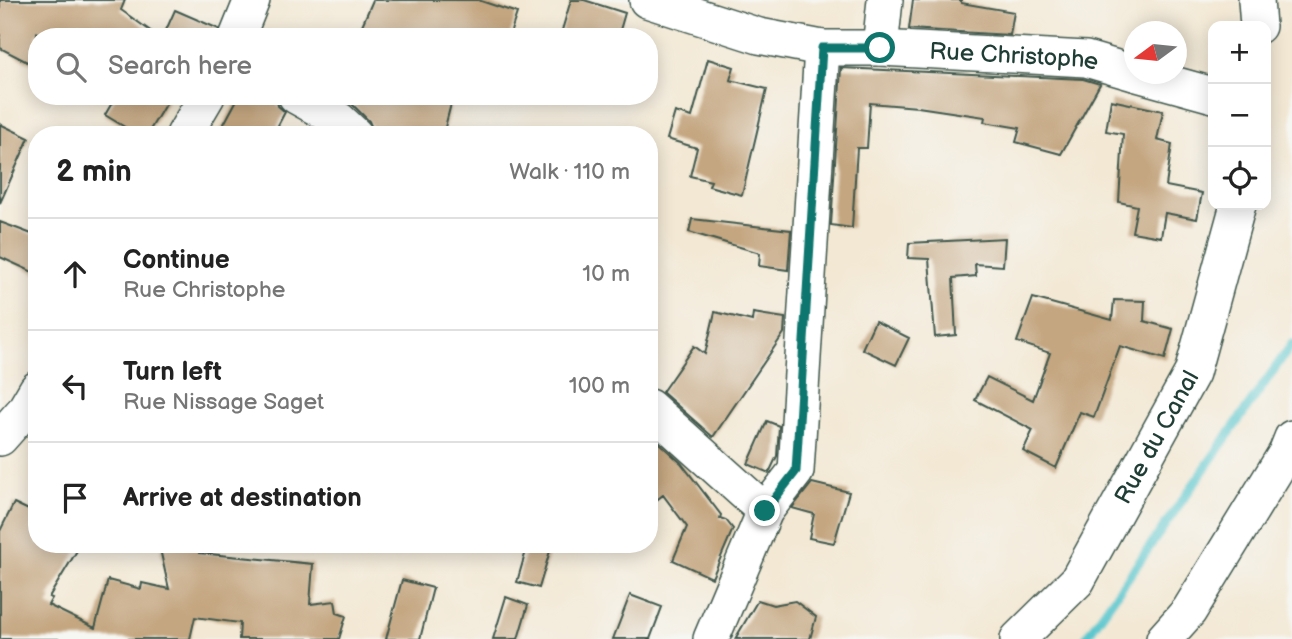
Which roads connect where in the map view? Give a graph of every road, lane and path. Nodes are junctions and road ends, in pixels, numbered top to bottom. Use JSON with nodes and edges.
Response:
{"nodes":[{"id":1,"x":253,"y":0,"type":"edge"},
{"id":2,"x":647,"y":0,"type":"edge"},
{"id":3,"x":885,"y":0,"type":"edge"},
{"id":4,"x":1256,"y":0,"type":"edge"},
{"id":5,"x":1258,"y":21,"type":"edge"},
{"id":6,"x":241,"y":28,"type":"edge"},
{"id":7,"x":822,"y":48,"type":"junction"},
{"id":8,"x":880,"y":48,"type":"junction"},
{"id":9,"x":1124,"y":70,"type":"edge"},
{"id":10,"x":1174,"y":84,"type":"edge"},
{"id":11,"x":1208,"y":94,"type":"edge"},
{"id":12,"x":202,"y":105,"type":"edge"},
{"id":13,"x":312,"y":105,"type":"edge"},
{"id":14,"x":189,"y":126,"type":"edge"},
{"id":15,"x":345,"y":126,"type":"edge"},
{"id":16,"x":1237,"y":210,"type":"edge"},
{"id":17,"x":28,"y":404,"type":"edge"},
{"id":18,"x":658,"y":415,"type":"edge"},
{"id":19,"x":0,"y":438,"type":"edge"},
{"id":20,"x":1292,"y":438,"type":"edge"},
{"id":21,"x":765,"y":511,"type":"junction"},
{"id":22,"x":711,"y":639,"type":"edge"},
{"id":23,"x":1018,"y":639,"type":"edge"},
{"id":24,"x":1164,"y":639,"type":"edge"}],
"edges":[{"from":1,"to":6,"type":"street"},
{"from":2,"to":7,"type":"street","name":"Rue Christophe"},
{"from":3,"to":8,"type":"street"},
{"from":4,"to":5,"type":"street"},
{"from":7,"to":8,"type":"street","name":"Rue Christophe"},
{"from":7,"to":21,"type":"street"},
{"from":8,"to":9,"type":"street","name":"Rue Christophe"},
{"from":10,"to":11,"type":"street","name":"Rue Christophe"},
{"from":12,"to":14,"type":"street"},
{"from":13,"to":15,"type":"street"},
{"from":16,"to":23,"type":"street","name":"Rue du Canal"},
{"from":17,"to":19,"type":"street"},
{"from":18,"to":21,"type":"street"},
{"from":20,"to":24,"type":"street"},
{"from":21,"to":22,"type":"street"}]}
